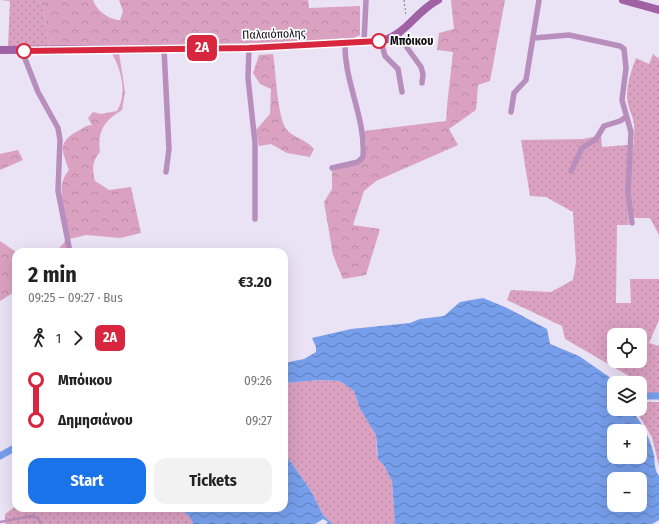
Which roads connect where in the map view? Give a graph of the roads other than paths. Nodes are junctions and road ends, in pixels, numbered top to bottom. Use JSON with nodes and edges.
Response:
{"nodes":[{"id":1,"x":366,"y":0,"type":"edge"},
{"id":2,"x":438,"y":0,"type":"edge"},
{"id":3,"x":539,"y":0,"type":"edge"},
{"id":4,"x":623,"y":0,"type":"edge"},
{"id":5,"x":646,"y":3,"type":"edge"},
{"id":6,"x":659,"y":10,"type":"edge"},
{"id":7,"x":398,"y":35,"type":"junction"},
{"id":8,"x":534,"y":38,"type":"junction"},
{"id":9,"x":381,"y":41,"type":"junction"},
{"id":10,"x":364,"y":42,"type":"junction"},
{"id":11,"x":345,"y":43,"type":"junction"},
{"id":12,"x":249,"y":48,"type":"junction"},
{"id":13,"x":164,"y":49,"type":"junction"},
{"id":14,"x":0,"y":50,"type":"edge"},
{"id":15,"x":22,"y":51,"type":"junction"},
{"id":16,"x":422,"y":83,"type":"dead end"},
{"id":17,"x":402,"y":92,"type":"dead end"},
{"id":18,"x":511,"y":112,"type":"dead end"},
{"id":19,"x":626,"y":117,"type":"junction"},
{"id":20,"x":332,"y":168,"type":"dead end"},
{"id":21,"x":572,"y":171,"type":"dead end"},
{"id":22,"x":166,"y":172,"type":"dead end"},
{"id":23,"x":255,"y":219,"type":"dead end"},
{"id":24,"x":632,"y":223,"type":"dead end"},
{"id":25,"x":69,"y":248,"type":"edge"},
{"id":26,"x":0,"y":522,"type":"edge"},
{"id":27,"x":41,"y":524,"type":"edge"}],
"edges":[{"from":1,"to":10,"type":"street"},
{"from":2,"to":7,"type":"main road","name":"Παλαιόπολης"},
{"from":3,"to":8,"type":"street"},
{"from":4,"to":5,"type":"main road"},
{"from":5,"to":6,"type":"main road"},
{"from":7,"to":9,"type":"main road","name":"Παλαιόπολης"},
{"from":7,"to":16,"type":"street"},
{"from":8,"to":18,"type":"street"},
{"from":8,"to":19,"type":"street"},
{"from":9,"to":10,"type":"main road","name":"Παλαιόπολης"},
{"from":9,"to":17,"type":"street"},
{"from":10,"to":11,"type":"main road","name":"Παλαιόπολης"},
{"from":11,"to":12,"type":"main road","name":"Παλαιόπολης"},
{"from":11,"to":20,"type":"street"},
{"from":12,"to":13,"type":"main road","name":"Παλαιόπολης"},
{"from":12,"to":23,"type":"street"},
{"from":13,"to":15,"type":"main road","name":"Παλαιόπολης"},
{"from":13,"to":22,"type":"street"},
{"from":14,"to":15,"type":"main road","name":"Παλαιόπολης"},
{"from":15,"to":25,"type":"street"},
{"from":19,"to":21,"type":"street"},
{"from":19,"to":24,"type":"street"},
{"from":26,"to":27,"type":"lane"}]}
